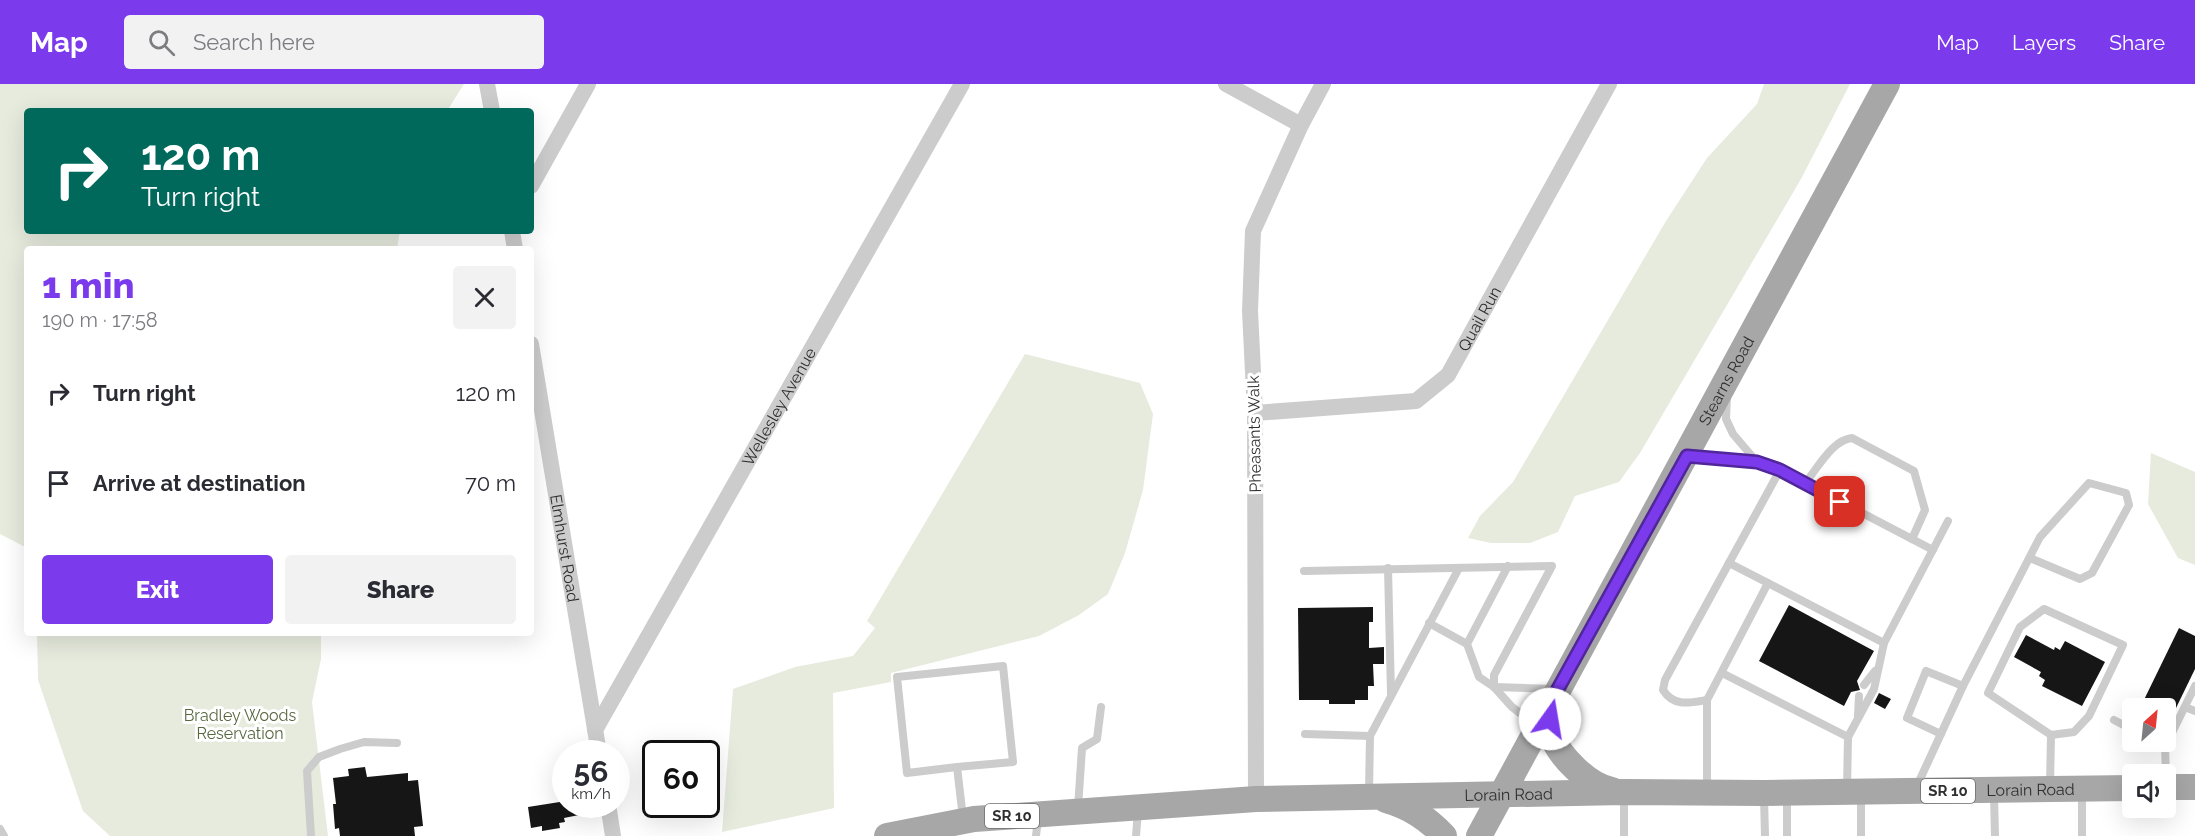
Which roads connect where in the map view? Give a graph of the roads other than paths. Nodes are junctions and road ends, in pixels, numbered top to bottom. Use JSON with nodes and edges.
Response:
{"nodes":[{"id":1,"x":487,"y":84,"type":"edge"},
{"id":2,"x":588,"y":84,"type":"edge"},
{"id":3,"x":962,"y":84,"type":"edge"},
{"id":4,"x":1226,"y":84,"type":"edge"},
{"id":5,"x":1323,"y":84,"type":"edge"},
{"id":6,"x":1609,"y":84,"type":"edge"},
{"id":7,"x":1887,"y":84,"type":"edge"},
{"id":8,"x":491,"y":108,"type":"edge"},
{"id":9,"x":1301,"y":124,"type":"junction"},
{"id":10,"x":534,"y":181,"type":"edge"},
{"id":11,"x":534,"y":362,"type":"edge"},
{"id":12,"x":1728,"y":379,"type":"junction"},
{"id":13,"x":1255,"y":413,"type":"junction"},
{"id":14,"x":1687,"y":456,"type":"junction"},
{"id":15,"x":1757,"y":462,"type":"junction"},
{"id":16,"x":1780,"y":470,"type":"junction"},
{"id":17,"x":1805,"y":483,"type":"junction"},
{"id":18,"x":1948,"y":521,"type":"dead end"},
{"id":19,"x":1912,"y":539,"type":"junction"},
{"id":20,"x":1933,"y":550,"type":"junction"},
{"id":21,"x":2030,"y":558,"type":"junction"},
{"id":22,"x":1729,"y":563,"type":"junction"},
{"id":23,"x":1508,"y":566,"type":"junction"},
{"id":24,"x":1388,"y":568,"type":"junction"},
{"id":25,"x":1459,"y":568,"type":"junction"},
{"id":26,"x":1304,"y":571,"type":"dead end"},
{"id":27,"x":1768,"y":583,"type":"junction"},
{"id":28,"x":1429,"y":623,"type":"junction"},
{"id":29,"x":1884,"y":643,"type":"junction"},
{"id":30,"x":1467,"y":644,"type":"junction"},
{"id":31,"x":1877,"y":669,"type":"junction"},
{"id":32,"x":1722,"y":673,"type":"junction"},
{"id":33,"x":1864,"y":685,"type":"dead end"},
{"id":34,"x":1963,"y":686,"type":"junction"},
{"id":35,"x":2195,"y":686,"type":"edge"},
{"id":36,"x":1494,"y":687,"type":"junction"},
{"id":37,"x":1391,"y":696,"type":"junction"},
{"id":38,"x":1859,"y":696,"type":"dead end"},
{"id":39,"x":1707,"y":700,"type":"junction"},
{"id":40,"x":1101,"y":707,"type":"dead end"},
{"id":41,"x":1548,"y":707,"type":"junction"},
{"id":42,"x":2185,"y":707,"type":"junction"},
{"id":43,"x":2195,"y":711,"type":"edge"},
{"id":44,"x":1857,"y":720,"type":"junction"},
{"id":45,"x":2114,"y":720,"type":"dead end"},
{"id":46,"x":2122,"y":724,"type":"edge"},
{"id":47,"x":2176,"y":725,"type":"edge"},
{"id":48,"x":596,"y":730,"type":"junction"},
{"id":49,"x":1305,"y":734,"type":"dead end"},
{"id":50,"x":1941,"y":734,"type":"junction"},
{"id":51,"x":2050,"y":735,"type":"junction"},
{"id":52,"x":1370,"y":736,"type":"junction"},
{"id":53,"x":1848,"y":737,"type":"junction"},
{"id":54,"x":597,"y":740,"type":"edge"},
{"id":55,"x":398,"y":743,"type":"dead end"},
{"id":56,"x":957,"y":767,"type":"junction"},
{"id":57,"x":2176,"y":787,"type":"edge"},
{"id":58,"x":2195,"y":787,"type":"edge"},
{"id":59,"x":2122,"y":788,"type":"edge"},
{"id":60,"x":2050,"y":789,"type":"junction"},
{"id":61,"x":2082,"y":789,"type":"junction"},
{"id":62,"x":1994,"y":790,"type":"junction"},
{"id":63,"x":1914,"y":791,"type":"junction"},
{"id":64,"x":1624,"y":792,"type":"junction"},
{"id":65,"x":1707,"y":792,"type":"junction"},
{"id":66,"x":1854,"y":792,"type":"junction"},
{"id":67,"x":1775,"y":793,"type":"junction"},
{"id":68,"x":1501,"y":794,"type":"junction"},
{"id":69,"x":1373,"y":797,"type":"junction"},
{"id":70,"x":1256,"y":800,"type":"junction"},
{"id":71,"x":1139,"y":808,"type":"junction"},
{"id":72,"x":1078,"y":812,"type":"junction"},
{"id":73,"x":610,"y":818,"type":"edge"},
{"id":74,"x":963,"y":821,"type":"junction"},
{"id":75,"x":1037,"y":825,"type":"edge"},
{"id":76,"x":0,"y":829,"type":"edge"},
{"id":77,"x":4,"y":836,"type":"edge"},
{"id":78,"x":311,"y":836,"type":"edge"},
{"id":79,"x":613,"y":836,"type":"edge"},
{"id":80,"x":887,"y":836,"type":"edge"},
{"id":81,"x":1136,"y":836,"type":"edge"},
{"id":82,"x":1444,"y":836,"type":"edge"},
{"id":83,"x":1479,"y":836,"type":"edge"},
{"id":84,"x":1624,"y":836,"type":"edge"},
{"id":85,"x":1765,"y":836,"type":"edge"},
{"id":86,"x":1786,"y":836,"type":"edge"},
{"id":87,"x":1861,"y":836,"type":"edge"},
{"id":88,"x":1995,"y":836,"type":"edge"},
{"id":89,"x":2082,"y":836,"type":"edge"}],
"edges":[{"from":1,"to":8,"type":"street"},
{"from":2,"to":10,"type":"street"},
{"from":3,"to":48,"type":"street","name":"Wellesley Avenue"},
{"from":4,"to":9,"type":"street"},
{"from":5,"to":9,"type":"street","name":"Pheasants Walk"},
{"from":6,"to":13,"type":"street","name":"Quail Run"},
{"from":7,"to":12,"type":"main road","name":"Stearns Road"},
{"from":9,"to":13,"type":"street","name":"Pheasants Walk"},
{"from":11,"to":48,"type":"street","name":"Elmhurst Road"},
{"from":12,"to":14,"type":"main road","name":"Stearns Road"},
{"from":12,"to":15,"type":"lane"},
{"from":13,"to":70,"type":"street","name":"Pheasants Walk"},
{"from":14,"to":15,"type":"lane"},
{"from":14,"to":41,"type":"main road","name":"Stearns Road"},
{"from":15,"to":16,"type":"lane"},
{"from":16,"to":17,"type":"lane"},
{"from":16,"to":22,"type":"lane"},
{"from":17,"to":19,"type":"lane"},
{"from":17,"to":19,"type":"lane"},
{"from":18,"to":20,"type":"lane"},
{"from":19,"to":20,"type":"lane"},
{"from":20,"to":29,"type":"lane"},
{"from":21,"to":21,"type":"lane"},
{"from":21,"to":34,"type":"lane"},
{"from":22,"to":27,"type":"lane"},
{"from":22,"to":39,"type":"lane"},
{"from":23,"to":25,"type":"lane"},
{"from":23,"to":30,"type":"lane"},
{"from":23,"to":36,"type":"lane"},
{"from":24,"to":25,"type":"lane"},
{"from":24,"to":26,"type":"lane"},
{"from":24,"to":37,"type":"lane"},
{"from":25,"to":28,"type":"lane"},
{"from":27,"to":29,"type":"lane"},
{"from":27,"to":32,"type":"lane"},
{"from":28,"to":30,"type":"lane"},
{"from":28,"to":37,"type":"lane"},
{"from":29,"to":31,"type":"lane"},
{"from":30,"to":36,"type":"lane"},
{"from":31,"to":33,"type":"lane"},
{"from":31,"to":44,"type":"lane"},
{"from":32,"to":39,"type":"lane"},
{"from":32,"to":53,"type":"lane"},
{"from":34,"to":50,"type":"lane"},
{"from":34,"to":50,"type":"lane"},
{"from":35,"to":42,"type":"lane"},
{"from":36,"to":41,"type":"lane"},
{"from":36,"to":41,"type":"lane"},
{"from":37,"to":52,"type":"lane"},
{"from":38,"to":44,"type":"lane"},
{"from":39,"to":65,"type":"lane"},
{"from":40,"to":72,"type":"lane"},
{"from":41,"to":64,"type":"main road"},
{"from":41,"to":68,"type":"main road","name":"Stearns Road"},
{"from":42,"to":43,"type":"lane"},
{"from":42,"to":47,"type":"lane"},
{"from":44,"to":53,"type":"lane"},
{"from":45,"to":46,"type":"lane"},
{"from":48,"to":54,"type":"street","name":"Elmhurst Road"},
{"from":49,"to":52,"type":"lane"},
{"from":50,"to":63,"type":"lane"},
{"from":51,"to":51,"type":"lane"},
{"from":51,"to":60,"type":"lane"},
{"from":52,"to":69,"type":"lane"},
{"from":53,"to":66,"type":"lane"},
{"from":55,"to":78,"type":"lane"},
{"from":56,"to":56,"type":"lane"},
{"from":56,"to":74,"type":"lane"},
{"from":57,"to":58,"type":"main road"},
{"from":59,"to":61,"type":"main road","name":"Lorain Road","number":"SR 10"},
{"from":60,"to":61,"type":"main road","name":"Lorain Road","number":"SR 10"},
{"from":60,"to":62,"type":"main road","name":"Lorain Road","number":"SR 10"},
{"from":61,"to":89,"type":"lane"},
{"from":62,"to":63,"type":"main road","name":"Lorain Road","number":"SR 10"},
{"from":62,"to":88,"type":"lane"},
{"from":63,"to":66,"type":"main road","name":"Lorain Road","number":"SR 10"},
{"from":64,"to":65,"type":"main road","name":"Lorain Road","number":"SR 10"},
{"from":64,"to":68,"type":"main road","name":"Lorain Road","number":"SR 10"},
{"from":64,"to":84,"type":"lane"},
{"from":65,"to":67,"type":"main road","name":"Lorain Road","number":"SR 10"},
{"from":66,"to":67,"type":"main road","name":"Lorain Road","number":"SR 10"},
{"from":66,"to":87,"type":"lane"},
{"from":67,"to":85,"type":"lane"},
{"from":67,"to":86,"type":"lane"},
{"from":68,"to":69,"type":"main road","name":"Lorain Road","number":"SR 10"},
{"from":68,"to":83,"type":"main road","name":"Stearns Road"},
{"from":69,"to":70,"type":"main road","name":"Lorain Road","number":"SR 10"},
{"from":69,"to":82,"type":"main road"},
{"from":70,"to":71,"type":"main road","name":"Lorain Road","number":"SR 10"},
{"from":71,"to":72,"type":"main road","name":"Lorain Road","number":"SR 10"},
{"from":71,"to":81,"type":"lane"},
{"from":72,"to":75,"type":"main road","name":"Lorain Road","number":"SR 10"},
{"from":73,"to":79,"type":"street"},
{"from":74,"to":75,"type":"main road","name":"Lorain Road","number":"SR 10"},
{"from":74,"to":80,"type":"main road","name":"Lorain Road","number":"SR 10"},
{"from":76,"to":77,"type":"lane"}]}
